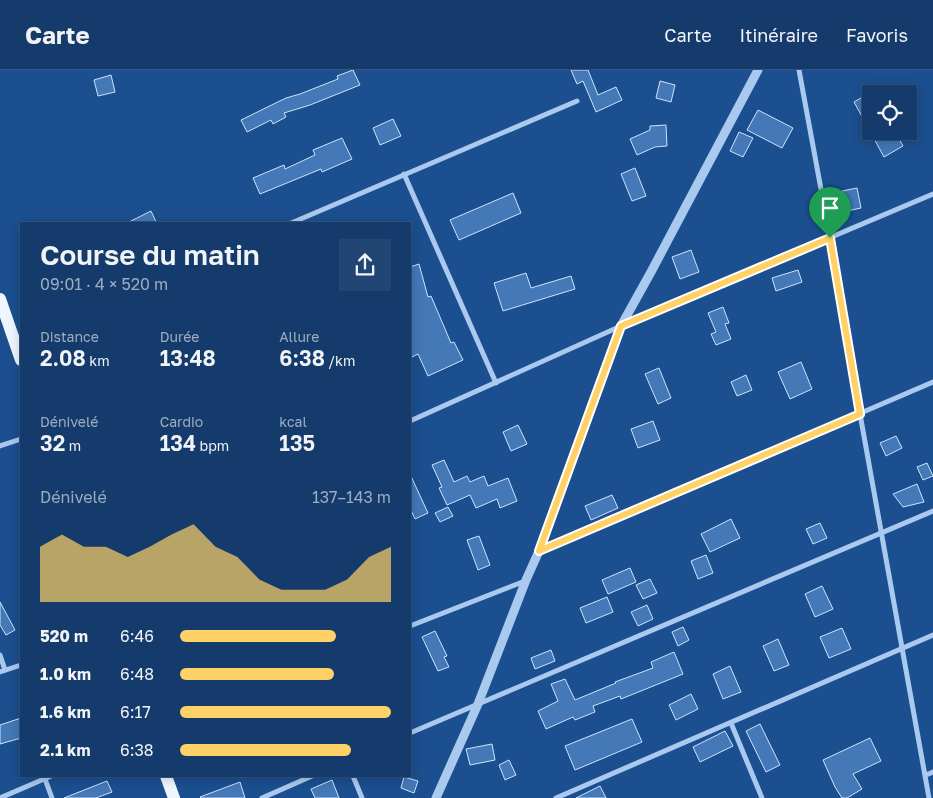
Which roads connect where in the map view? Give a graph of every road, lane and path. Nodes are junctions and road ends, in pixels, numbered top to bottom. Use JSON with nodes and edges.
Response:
{"nodes":[{"id":1,"x":758,"y":70,"type":"edge"},
{"id":2,"x":799,"y":70,"type":"edge"},
{"id":3,"x":577,"y":101,"type":"dead end"},
{"id":4,"x":404,"y":174,"type":"junction"},
{"id":5,"x":933,"y":194,"type":"edge"},
{"id":6,"x":294,"y":222,"type":"edge"},
{"id":7,"x":830,"y":238,"type":"junction"},
{"id":8,"x":0,"y":298,"type":"edge"},
{"id":9,"x":621,"y":326,"type":"junction"},
{"id":10,"x":18,"y":339,"type":"edge"},
{"id":11,"x":20,"y":353,"type":"edge"},
{"id":12,"x":496,"y":382,"type":"junction"},
{"id":13,"x":933,"y":382,"type":"edge"},
{"id":14,"x":860,"y":414,"type":"junction"},
{"id":15,"x":411,"y":421,"type":"edge"},
{"id":16,"x":20,"y":439,"type":"edge"},
{"id":17,"x":0,"y":446,"type":"edge"},
{"id":18,"x":933,"y":511,"type":"edge"},
{"id":19,"x":882,"y":532,"type":"junction"},
{"id":20,"x":539,"y":551,"type":"junction"},
{"id":21,"x":526,"y":580,"type":"junction"},
{"id":22,"x":411,"y":626,"type":"edge"},
{"id":23,"x":933,"y":635,"type":"edge"},
{"id":24,"x":903,"y":648,"type":"junction"},
{"id":25,"x":0,"y":655,"type":"edge"},
{"id":26,"x":20,"y":665,"type":"edge"},
{"id":27,"x":3,"y":671,"type":"edge"},
{"id":28,"x":478,"y":704,"type":"junction"},
{"id":29,"x":730,"y":723,"type":"junction"},
{"id":30,"x":411,"y":733,"type":"edge"},
{"id":31,"x":933,"y":772,"type":"edge"},
{"id":32,"x":926,"y":775,"type":"junction"},
{"id":33,"x":48,"y":777,"type":"edge"},
{"id":34,"x":166,"y":777,"type":"edge"},
{"id":35,"x":310,"y":777,"type":"edge"},
{"id":36,"x":353,"y":777,"type":"edge"},
{"id":37,"x":0,"y":798,"type":"edge"},
{"id":38,"x":52,"y":798,"type":"edge"},
{"id":39,"x":174,"y":798,"type":"edge"},
{"id":40,"x":262,"y":798,"type":"edge"},
{"id":41,"x":362,"y":798,"type":"edge"},
{"id":42,"x":436,"y":798,"type":"edge"},
{"id":43,"x":556,"y":798,"type":"edge"},
{"id":44,"x":762,"y":798,"type":"edge"},
{"id":45,"x":929,"y":798,"type":"edge"}],
"edges":[{"from":1,"to":9,"type":"street"},
{"from":2,"to":7,"type":"street"},
{"from":3,"to":4,"type":"street"},
{"from":4,"to":6,"type":"street"},
{"from":4,"to":12,"type":"street"},
{"from":5,"to":7,"type":"street"},
{"from":7,"to":9,"type":"street"},
{"from":7,"to":14,"type":"street"},
{"from":8,"to":10,"type":"main road"},
{"from":9,"to":12,"type":"street"},
{"from":9,"to":20,"type":"street"},
{"from":10,"to":11,"type":"main road"},
{"from":12,"to":15,"type":"street"},
{"from":13,"to":14,"type":"street"},
{"from":14,"to":19,"type":"street"},
{"from":14,"to":20,"type":"street"},
{"from":16,"to":17,"type":"street"},
{"from":18,"to":19,"type":"street"},
{"from":19,"to":24,"type":"street"},
{"from":19,"to":28,"type":"street"},
{"from":20,"to":21,"type":"street"},
{"from":21,"to":22,"type":"street"},
{"from":21,"to":28,"type":"street"},
{"from":23,"to":24,"type":"street"},
{"from":24,"to":29,"type":"street"},
{"from":24,"to":32,"type":"street"},
{"from":25,"to":27,"type":"street"},
{"from":26,"to":27,"type":"street"},
{"from":28,"to":30,"type":"street"},
{"from":28,"to":42,"type":"street"},
{"from":29,"to":43,"type":"street"},
{"from":29,"to":44,"type":"street"},
{"from":31,"to":32,"type":"street"},
{"from":32,"to":45,"type":"street"},
{"from":33,"to":37,"type":"street"},
{"from":33,"to":38,"type":"street"},
{"from":34,"to":39,"type":"main road"},
{"from":35,"to":40,"type":"street"},
{"from":36,"to":41,"type":"street"}]}
